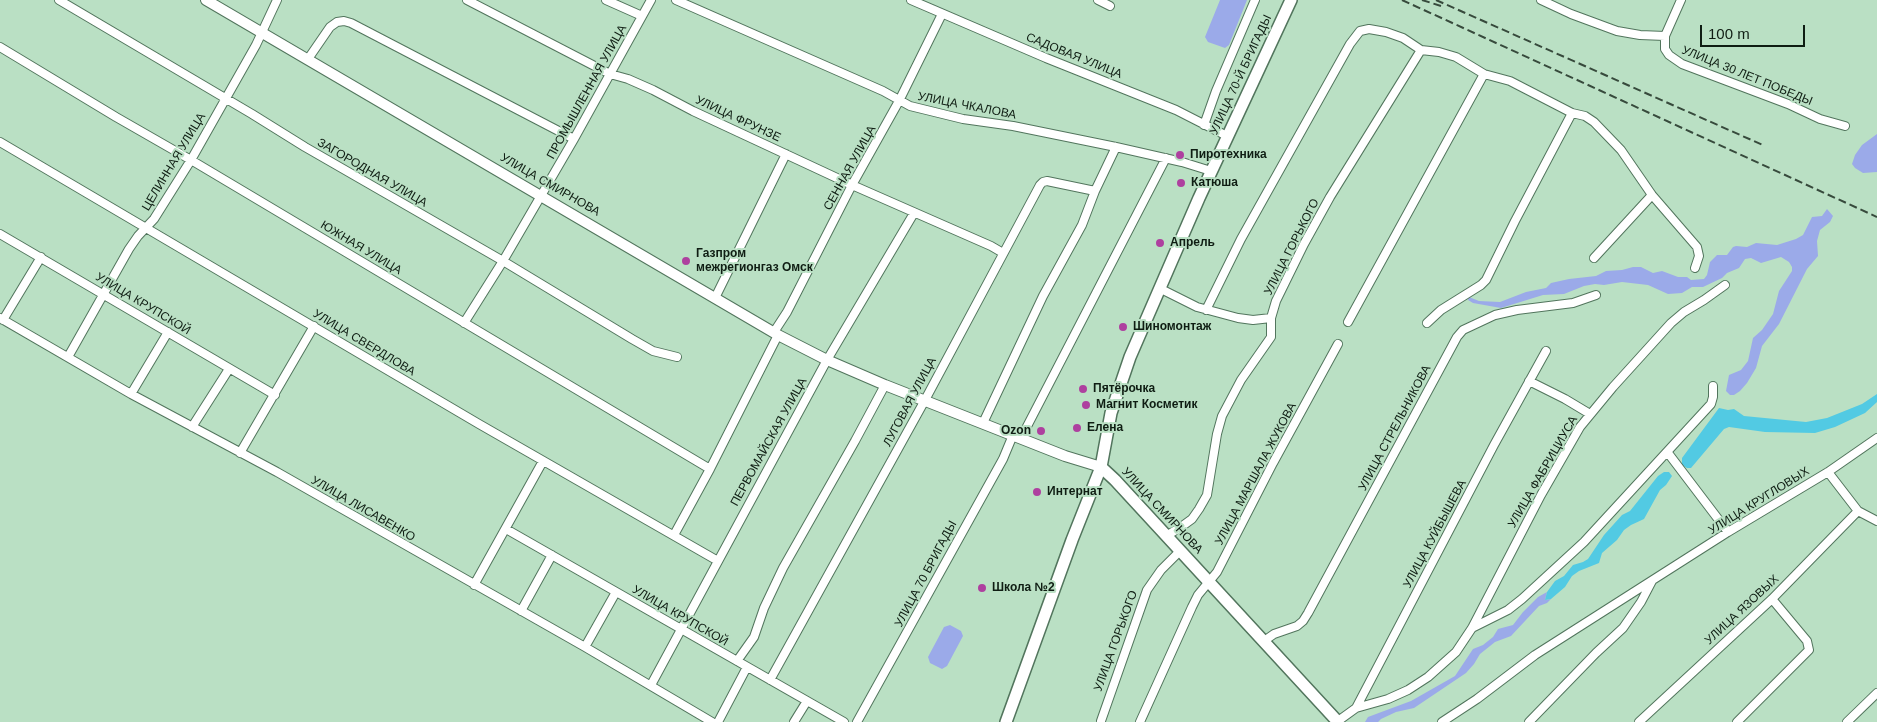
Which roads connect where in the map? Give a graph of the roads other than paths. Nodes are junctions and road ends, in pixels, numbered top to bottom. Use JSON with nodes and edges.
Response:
{"nodes":[{"id":1,"x":59,"y":0,"type":"edge"},
{"id":2,"x":206,"y":0,"type":"edge"},
{"id":3,"x":277,"y":0,"type":"edge"},
{"id":4,"x":467,"y":0,"type":"edge"},
{"id":5,"x":606,"y":0,"type":"edge"},
{"id":6,"x":651,"y":0,"type":"edge"},
{"id":7,"x":676,"y":0,"type":"edge"},
{"id":8,"x":911,"y":0,"type":"edge"},
{"id":9,"x":1098,"y":0,"type":"edge"},
{"id":10,"x":1256,"y":0,"type":"edge"},
{"id":11,"x":1291,"y":0,"type":"edge"},
{"id":12,"x":1542,"y":0,"type":"edge"},
{"id":13,"x":1681,"y":0,"type":"edge"},
{"id":14,"x":480,"y":3,"type":"edge"},
{"id":15,"x":1110,"y":6,"type":"dead end"},
{"id":16,"x":942,"y":14,"type":"junction"},
{"id":17,"x":642,"y":16,"type":"junction"},
{"id":18,"x":262,"y":32,"type":"junction"},
{"id":19,"x":1664,"y":36,"type":"junction"},
{"id":20,"x":0,"y":47,"type":"edge"},
{"id":21,"x":1421,"y":50,"type":"junction"},
{"id":22,"x":308,"y":59,"type":"junction"},
{"id":23,"x":610,"y":74,"type":"junction"},
{"id":24,"x":1484,"y":74,"type":"junction"},
{"id":25,"x":226,"y":99,"type":"junction"},
{"id":26,"x":899,"y":101,"type":"junction"},
{"id":27,"x":1572,"y":113,"type":"junction"},
{"id":28,"x":1204,"y":125,"type":"junction"},
{"id":29,"x":1845,"y":126,"type":"dead end"},
{"id":30,"x":1227,"y":136,"type":"junction"},
{"id":31,"x":574,"y":139,"type":"junction"},
{"id":32,"x":0,"y":142,"type":"edge"},
{"id":33,"x":1116,"y":147,"type":"junction"},
{"id":34,"x":786,"y":154,"type":"junction"},
{"id":35,"x":1166,"y":158,"type":"junction"},
{"id":36,"x":191,"y":160,"type":"junction"},
{"id":37,"x":1211,"y":171,"type":"junction"},
{"id":38,"x":852,"y":185,"type":"junction"},
{"id":39,"x":1095,"y":191,"type":"junction"},
{"id":40,"x":541,"y":195,"type":"junction"},
{"id":41,"x":1652,"y":195,"type":"junction"},
{"id":42,"x":914,"y":212,"type":"junction"},
{"id":43,"x":146,"y":227,"type":"junction"},
{"id":44,"x":0,"y":234,"type":"edge"},
{"id":45,"x":1003,"y":253,"type":"junction"},
{"id":46,"x":41,"y":257,"type":"junction"},
{"id":47,"x":1594,"y":258,"type":"dead end"},
{"id":48,"x":503,"y":261,"type":"junction"},
{"id":49,"x":1695,"y":268,"type":"dead end"},
{"id":50,"x":1725,"y":285,"type":"dead end"},
{"id":51,"x":1159,"y":288,"type":"junction"},
{"id":52,"x":105,"y":294,"type":"junction"},
{"id":53,"x":1596,"y":295,"type":"dead end"},
{"id":54,"x":714,"y":298,"type":"junction"},
{"id":55,"x":1206,"y":310,"type":"junction"},
{"id":56,"x":1271,"y":318,"type":"junction"},
{"id":57,"x":2,"y":319,"type":"edge"},
{"id":58,"x":1348,"y":322,"type":"dead end"},
{"id":59,"x":464,"y":323,"type":"junction"},
{"id":60,"x":1427,"y":323,"type":"dead end"},
{"id":61,"x":314,"y":326,"type":"junction"},
{"id":62,"x":168,"y":332,"type":"junction"},
{"id":63,"x":776,"y":333,"type":"junction"},
{"id":64,"x":1338,"y":344,"type":"dead end"},
{"id":65,"x":1546,"y":351,"type":"dead end"},
{"id":66,"x":68,"y":357,"type":"junction"},
{"id":67,"x":677,"y":357,"type":"dead end"},
{"id":68,"x":827,"y":360,"type":"junction"},
{"id":69,"x":229,"y":369,"type":"junction"},
{"id":70,"x":1529,"y":381,"type":"junction"},
{"id":71,"x":885,"y":385,"type":"junction"},
{"id":72,"x":1713,"y":386,"type":"dead end"},
{"id":73,"x":131,"y":394,"type":"junction"},
{"id":74,"x":275,"y":394,"type":"junction"},
{"id":75,"x":925,"y":400,"type":"junction"},
{"id":76,"x":1590,"y":414,"type":"junction"},
{"id":77,"x":983,"y":423,"type":"junction"},
{"id":78,"x":192,"y":428,"type":"junction"},
{"id":79,"x":1017,"y":437,"type":"junction"},
{"id":80,"x":1877,"y":438,"type":"edge"},
{"id":81,"x":240,"y":453,"type":"junction"},
{"id":82,"x":1668,"y":453,"type":"junction"},
{"id":83,"x":543,"y":461,"type":"junction"},
{"id":84,"x":1101,"y":467,"type":"junction"},
{"id":85,"x":710,"y":469,"type":"junction"},
{"id":86,"x":1828,"y":472,"type":"junction"},
{"id":87,"x":1858,"y":511,"type":"junction"},
{"id":88,"x":1877,"y":522,"type":"edge"},
{"id":89,"x":506,"y":528,"type":"junction"},
{"id":90,"x":1728,"y":532,"type":"junction"},
{"id":91,"x":674,"y":535,"type":"junction"},
{"id":92,"x":1166,"y":536,"type":"junction"},
{"id":93,"x":1180,"y":551,"type":"junction"},
{"id":94,"x":552,"y":555,"type":"junction"},
{"id":95,"x":718,"y":561,"type":"junction"},
{"id":96,"x":1652,"y":581,"type":"junction"},
{"id":97,"x":1209,"y":582,"type":"junction"},
{"id":98,"x":474,"y":585,"type":"junction"},
{"id":99,"x":616,"y":592,"type":"junction"},
{"id":100,"x":1772,"y":599,"type":"junction"},
{"id":101,"x":521,"y":611,"type":"junction"},
{"id":102,"x":1472,"y":628,"type":"junction"},
{"id":103,"x":681,"y":629,"type":"junction"},
{"id":104,"x":1264,"y":641,"type":"junction"},
{"id":105,"x":585,"y":647,"type":"junction"},
{"id":106,"x":737,"y":662,"type":"junction"},
{"id":107,"x":747,"y":667,"type":"junction"},
{"id":108,"x":770,"y":680,"type":"junction"},
{"id":109,"x":651,"y":685,"type":"junction"},
{"id":110,"x":1877,"y":693,"type":"edge"},
{"id":111,"x":806,"y":701,"type":"junction"},
{"id":112,"x":1356,"y":708,"type":"junction"},
{"id":113,"x":1101,"y":721,"type":"edge"},
{"id":114,"x":712,"y":722,"type":"edge"},
{"id":115,"x":718,"y":722,"type":"edge"},
{"id":116,"x":794,"y":722,"type":"edge"},
{"id":117,"x":844,"y":722,"type":"edge"},
{"id":118,"x":857,"y":722,"type":"edge"},
{"id":119,"x":1006,"y":722,"type":"edge"},
{"id":120,"x":1140,"y":722,"type":"edge"},
{"id":121,"x":1338,"y":722,"type":"edge"},
{"id":122,"x":1442,"y":722,"type":"edge"},
{"id":123,"x":1529,"y":722,"type":"edge"},
{"id":124,"x":1639,"y":722,"type":"edge"},
{"id":125,"x":1737,"y":722,"type":"edge"},
{"id":126,"x":1847,"y":722,"type":"edge"}],
"edges":[{"from":1,"to":25,"type":"street","name":"ЗАГОРОДНАЯ УЛИЦА"},
{"from":2,"to":18,"type":"street","name":"УЛИЦА СМИРНОВА"},
{"from":3,"to":18,"type":"street","name":"ЦЕЛИННАЯ УЛИЦА"},
{"from":4,"to":14,"type":"street","name":"УЛИЦА ФРУНЗЕ"},
{"from":5,"to":17,"type":"street"},
{"from":6,"to":17,"type":"street","name":"ПРОМЫШЛЕННАЯ УЛИЦА"},
{"from":7,"to":26,"type":"street","name":"УЛИЦА ЧКАЛОВА"},
{"from":8,"to":16,"type":"street","name":"САДОВАЯ УЛИЦА"},
{"from":9,"to":15,"type":"street"},
{"from":10,"to":28,"type":"street"},
{"from":11,"to":30,"type":"main road","name":"УЛИЦА 70-Й БРИГАДЫ"},
{"from":12,"to":19,"type":"street"},
{"from":13,"to":19,"type":"street"},
{"from":14,"to":23,"type":"street","name":"УЛИЦА ФРУНЗЕ"},
{"from":16,"to":26,"type":"street","name":"СЕННАЯ УЛИЦА"},
{"from":16,"to":28,"type":"street","name":"САДОВАЯ УЛИЦА"},
{"from":17,"to":23,"type":"street","name":"ПРОМЫШЛЕННАЯ УЛИЦА"},
{"from":18,"to":22,"type":"street","name":"УЛИЦА СМИРНОВА"},
{"from":18,"to":25,"type":"street","name":"ЦЕЛИННАЯ УЛИЦА"},
{"from":19,"to":29,"type":"street","name":"УЛИЦА 30 ЛЕТ ПОБЕДЫ"},
{"from":20,"to":36,"type":"street","name":"ЮЖНАЯ УЛИЦА"},
{"from":21,"to":24,"type":"street"},
{"from":21,"to":55,"type":"street"},
{"from":21,"to":56,"type":"street","name":"УЛИЦА ГОРЬКОГО"},
{"from":22,"to":31,"type":"street"},
{"from":22,"to":40,"type":"street","name":"УЛИЦА СМИРНОВА"},
{"from":23,"to":31,"type":"street","name":"ПРОМЫШЛЕННАЯ УЛИЦА"},
{"from":23,"to":34,"type":"street","name":"УЛИЦА ФРУНЗЕ"},
{"from":24,"to":27,"type":"street"},
{"from":24,"to":58,"type":"street"},
{"from":25,"to":36,"type":"street","name":"ЦЕЛИННАЯ УЛИЦА"},
{"from":25,"to":48,"type":"street","name":"ЗАГОРОДНАЯ УЛИЦА"},
{"from":26,"to":33,"type":"street","name":"УЛИЦА ЧКАЛОВА"},
{"from":26,"to":38,"type":"street","name":"СЕННАЯ УЛИЦА"},
{"from":27,"to":41,"type":"street"},
{"from":27,"to":60,"type":"street"},
{"from":28,"to":30,"type":"street","name":"САДОВАЯ УЛИЦА"},
{"from":30,"to":37,"type":"main road","name":"УЛИЦА 70-Й БРИГАДЫ"},
{"from":31,"to":40,"type":"street","name":"ПРОМЫШЛЕННАЯ УЛИЦА"},
{"from":32,"to":43,"type":"street","name":"УЛИЦА СВЕРДЛОВА"},
{"from":33,"to":35,"type":"street","name":"УЛИЦА ЧКАЛОВА"},
{"from":33,"to":39,"type":"street"},
{"from":34,"to":38,"type":"street","name":"УЛИЦА ФРУНЗЕ"},
{"from":34,"to":54,"type":"street"},
{"from":35,"to":37,"type":"street","name":"УЛИЦА ЧКАЛОВА"},
{"from":35,"to":79,"type":"street","name":"УЛИЦА 70 БРИГАДЫ"},
{"from":36,"to":43,"type":"street","name":"ЦЕЛИННАЯ УЛИЦА"},
{"from":36,"to":59,"type":"street","name":"ЮЖНАЯ УЛИЦА"},
{"from":37,"to":51,"type":"main road","name":"УЛИЦА 70-Й БРИГАДЫ"},
{"from":38,"to":42,"type":"street","name":"УЛИЦА ФРУНЗЕ"},
{"from":38,"to":63,"type":"street","name":"СЕННАЯ УЛИЦА"},
{"from":39,"to":45,"type":"street","name":"ЛУГОВАЯ УЛИЦА"},
{"from":39,"to":77,"type":"street"},
{"from":40,"to":48,"type":"street","name":"ПРОМЫШЛЕННАЯ УЛИЦА"},
{"from":40,"to":54,"type":"street","name":"УЛИЦА СМИРНОВА"},
{"from":41,"to":47,"type":"street"},
{"from":41,"to":49,"type":"street"},
{"from":42,"to":45,"type":"street","name":"УЛИЦА ФРУНЗЕ"},
{"from":42,"to":68,"type":"street","name":"ПЕРВОМАЙСКАЯ УЛИЦА"},
{"from":43,"to":52,"type":"street","name":"ЦЕЛИННАЯ УЛИЦА"},
{"from":43,"to":61,"type":"street","name":"УЛИЦА СВЕРДЛОВА"},
{"from":44,"to":46,"type":"street","name":"УЛИЦА КРУПСКОЙ"},
{"from":45,"to":75,"type":"street","name":"ЛУГОВАЯ УЛИЦА"},
{"from":46,"to":52,"type":"street","name":"УЛИЦА КРУПСКОЙ"},
{"from":46,"to":57,"type":"street"},
{"from":48,"to":59,"type":"street","name":"ПРОМЫШЛЕННАЯ УЛИЦА"},
{"from":48,"to":67,"type":"street","name":"ЗАГОРОДНАЯ УЛИЦА"},
{"from":50,"to":76,"type":"street","name":"УЛИЦА ФАБРИЦИУСА"},
{"from":51,"to":55,"type":"street"},
{"from":51,"to":84,"type":"main road","name":"УЛИЦА 70-Й БРИГАДЫ"},
{"from":52,"to":62,"type":"street","name":"УЛИЦА КРУПСКОЙ"},
{"from":52,"to":66,"type":"street","name":"ЦЕЛИННАЯ УЛИЦА"},
{"from":53,"to":104,"type":"street","name":"УЛИЦА СТРЕЛЬНИКОВА"},
{"from":54,"to":63,"type":"street","name":"УЛИЦА СМИРНОВА"},
{"from":55,"to":56,"type":"street"},
{"from":56,"to":92,"type":"street","name":"УЛИЦА ГОРЬКОГО"},
{"from":57,"to":66,"type":"street","name":"УЛИЦА ЛИСАВЕНКО"},
{"from":59,"to":85,"type":"street","name":"ЮЖНАЯ УЛИЦА"},
{"from":61,"to":74,"type":"street"},
{"from":61,"to":83,"type":"street","name":"УЛИЦА СВЕРДЛОВА"},
{"from":62,"to":69,"type":"street","name":"УЛИЦА КРУПСКОЙ"},
{"from":62,"to":73,"type":"street"},
{"from":63,"to":68,"type":"street","name":"УЛИЦА СМИРНОВА"},
{"from":63,"to":85,"type":"street","name":"СЕННАЯ УЛИЦА"},
{"from":64,"to":97,"type":"street","name":"УЛИЦА МАРШАЛА ЖУКОВА"},
{"from":65,"to":70,"type":"street","name":"УЛИЦА КУЙБЫШЕВА"},
{"from":66,"to":73,"type":"street","name":"УЛИЦА ЛИСАВЕНКО"},
{"from":68,"to":71,"type":"street","name":"УЛИЦА СМИРНОВА"},
{"from":68,"to":95,"type":"street","name":"ПЕРВОМАЙСКАЯ УЛИЦА"},
{"from":69,"to":74,"type":"street","name":"УЛИЦА КРУПСКОЙ"},
{"from":69,"to":78,"type":"street"},
{"from":70,"to":76,"type":"street"},
{"from":70,"to":112,"type":"street","name":"УЛИЦА КУЙБЫШЕВА"},
{"from":71,"to":75,"type":"street","name":"УЛИЦА СМИРНОВА"},
{"from":71,"to":106,"type":"street"},
{"from":72,"to":82,"type":"street","name":"УЛИЦА ФАБРИЦИУСА"},
{"from":73,"to":78,"type":"street","name":"УЛИЦА ЛИСАВЕНКО"},
{"from":74,"to":81,"type":"street"},
{"from":75,"to":77,"type":"street","name":"УЛИЦА СМИРНОВА"},
{"from":75,"to":108,"type":"street","name":"ЛУГОВАЯ УЛИЦА"},
{"from":76,"to":102,"type":"street","name":"УЛИЦА ФАБРИЦИУСА"},
{"from":77,"to":79,"type":"street","name":"УЛИЦА СМИРНОВА"},
{"from":78,"to":81,"type":"street","name":"УЛИЦА ЛИСАВЕНКО"},
{"from":79,"to":84,"type":"street","name":"УЛИЦА СМИРНОВА"},
{"from":79,"to":118,"type":"street","name":"УЛИЦА 70 БРИГАДЫ"},
{"from":80,"to":86,"type":"street","name":"УЛИЦА КРУГЛОВЫХ"},
{"from":81,"to":98,"type":"street","name":"УЛИЦА ЛИСАВЕНКО"},
{"from":82,"to":90,"type":"street"},
{"from":82,"to":102,"type":"street","name":"УЛИЦА ФАБРИЦИУСА"},
{"from":83,"to":89,"type":"street"},
{"from":83,"to":91,"type":"street","name":"УЛИЦА СВЕРДЛОВА"},
{"from":84,"to":92,"type":"main road","name":"УЛИЦА СМИРНОВА"},
{"from":84,"to":119,"type":"main road","name":"УЛИЦА 70-Й БРИГАДЫ"},
{"from":85,"to":91,"type":"street","name":"СЕННАЯ УЛИЦА"},
{"from":86,"to":87,"type":"street"},
{"from":86,"to":90,"type":"street","name":"УЛИЦА КРУГЛОВЫХ"},
{"from":87,"to":88,"type":"street"},
{"from":87,"to":100,"type":"street","name":"УЛИЦА ЯЗОВЫХ"},
{"from":89,"to":94,"type":"street","name":"УЛИЦА КРУПСКОЙ"},
{"from":89,"to":98,"type":"street"},
{"from":90,"to":96,"type":"street","name":"УЛИЦА КРУГЛОВЫХ"},
{"from":91,"to":95,"type":"street","name":"УЛИЦА СВЕРДЛОВА"},
{"from":92,"to":93,"type":"main road","name":"УЛИЦА СМИРНОВА"},
{"from":93,"to":97,"type":"main road","name":"УЛИЦА СМИРНОВА"},
{"from":93,"to":113,"type":"street","name":"УЛИЦА ГОРЬКОГО"},
{"from":94,"to":99,"type":"street","name":"УЛИЦА КРУПСКОЙ"},
{"from":94,"to":101,"type":"street"},
{"from":95,"to":103,"type":"street","name":"ПЕРВОМАЙСКАЯ УЛИЦА"},
{"from":96,"to":122,"type":"street","name":"УЛИЦА КРУГЛОВЫХ"},
{"from":96,"to":123,"type":"street","name":"УЛИЦА КРУГЛОВЫХ"},
{"from":97,"to":104,"type":"main road","name":"УЛИЦА СМИРНОВА"},
{"from":97,"to":120,"type":"street","name":"УЛИЦА МАРШАЛА ЖУКОВА"},
{"from":98,"to":101,"type":"street","name":"УЛИЦА ЛИСАВЕНКО"},
{"from":99,"to":103,"type":"street","name":"УЛИЦА КРУПСКОЙ"},
{"from":99,"to":105,"type":"street"},
{"from":100,"to":124,"type":"street","name":"УЛИЦА ЯЗОВЫХ"},
{"from":100,"to":125,"type":"street"},
{"from":101,"to":105,"type":"street","name":"УЛИЦА ЛИСАВЕНКО"},
{"from":102,"to":112,"type":"street","name":"УЛИЦА ФАБРИЦИУСА"},
{"from":103,"to":106,"type":"street","name":"УЛИЦА КРУПСКОЙ"},
{"from":103,"to":109,"type":"street","name":"ПЕРВОМАЙСКАЯ УЛИЦА"},
{"from":104,"to":121,"type":"main road","name":"УЛИЦА СМИРНОВА"},
{"from":105,"to":109,"type":"street","name":"УЛИЦА ЛИСАВЕНКО"},
{"from":106,"to":107,"type":"street","name":"УЛИЦА КРУПСКОЙ"},
{"from":107,"to":108,"type":"street","name":"УЛИЦА КРУПСКОЙ"},
{"from":107,"to":115,"type":"street"},
{"from":108,"to":111,"type":"street","name":"УЛИЦА КРУПСКОЙ"},
{"from":109,"to":114,"type":"street","name":"УЛИЦА ЛИСАВЕНКО"},
{"from":110,"to":126,"type":"street"},
{"from":111,"to":116,"type":"street"},
{"from":111,"to":117,"type":"street","name":"УЛИЦА КРУПСКОЙ"},
{"from":112,"to":121,"type":"street","name":"УЛИЦА КУЙБЫШЕВА"}]}
